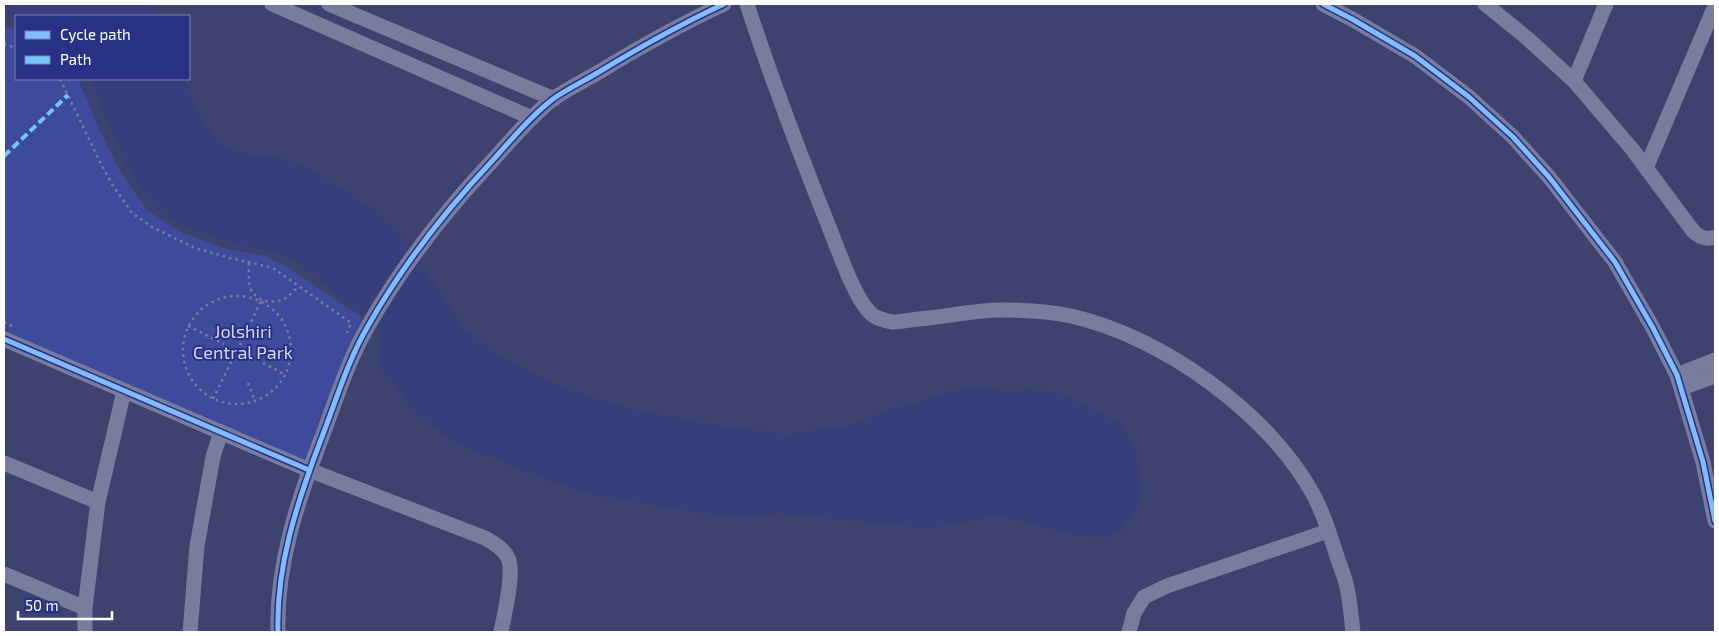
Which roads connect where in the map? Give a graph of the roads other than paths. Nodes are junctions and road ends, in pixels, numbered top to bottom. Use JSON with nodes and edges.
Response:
{"nodes":[{"id":1,"x":272,"y":4,"type":"edge"},
{"id":2,"x":329,"y":4,"type":"edge"},
{"id":3,"x":724,"y":4,"type":"edge"},
{"id":4,"x":747,"y":4,"type":"edge"},
{"id":5,"x":1323,"y":4,"type":"edge"},
{"id":6,"x":1606,"y":4,"type":"edge"},
{"id":7,"x":1492,"y":6,"type":"edge"},
{"id":8,"x":1715,"y":6,"type":"edge"},
{"id":9,"x":1574,"y":81,"type":"junction"},
{"id":10,"x":554,"y":99,"type":"junction"},
{"id":11,"x":532,"y":118,"type":"junction"},
{"id":12,"x":1646,"y":168,"type":"junction"},
{"id":13,"x":1715,"y":237,"type":"edge"},
{"id":14,"x":4,"y":339,"type":"edge"},
{"id":15,"x":1715,"y":360,"type":"edge"},
{"id":16,"x":1715,"y":376,"type":"edge"},
{"id":17,"x":1680,"y":382,"type":"junction"},
{"id":18,"x":124,"y":390,"type":"junction"},
{"id":19,"x":221,"y":432,"type":"junction"},
{"id":20,"x":4,"y":463,"type":"edge"},
{"id":21,"x":309,"y":470,"type":"junction"},
{"id":22,"x":98,"y":502,"type":"junction"},
{"id":23,"x":1715,"y":521,"type":"edge"},
{"id":24,"x":1328,"y":531,"type":"junction"},
{"id":25,"x":4,"y":574,"type":"edge"},
{"id":26,"x":85,"y":608,"type":"junction"},
{"id":27,"x":85,"y":632,"type":"edge"},
{"id":28,"x":190,"y":632,"type":"edge"},
{"id":29,"x":278,"y":632,"type":"edge"},
{"id":30,"x":501,"y":632,"type":"edge"},
{"id":31,"x":1129,"y":632,"type":"edge"},
{"id":32,"x":1353,"y":632,"type":"edge"}],
"edges":[{"from":1,"to":11,"type":"street"},
{"from":2,"to":10,"type":"street"},
{"from":3,"to":10,"type":"street"},
{"from":4,"to":24,"type":"street"},
{"from":5,"to":17,"type":"street"},
{"from":6,"to":9,"type":"street"},
{"from":7,"to":9,"type":"street"},
{"from":8,"to":12,"type":"street"},
{"from":9,"to":12,"type":"street"},
{"from":10,"to":11,"type":"street"},
{"from":11,"to":21,"type":"street"},
{"from":12,"to":13,"type":"street"},
{"from":14,"to":18,"type":"street"},
{"from":15,"to":17,"type":"street"},
{"from":16,"to":17,"type":"street"},
{"from":17,"to":23,"type":"street"},
{"from":18,"to":19,"type":"street"},
{"from":18,"to":22,"type":"street"},
{"from":19,"to":21,"type":"street"},
{"from":19,"to":28,"type":"street"},
{"from":20,"to":22,"type":"street"},
{"from":21,"to":29,"type":"street"},
{"from":21,"to":30,"type":"street"},
{"from":22,"to":26,"type":"street"},
{"from":24,"to":31,"type":"street"},
{"from":24,"to":32,"type":"street"},
{"from":25,"to":26,"type":"street"},
{"from":26,"to":27,"type":"street"}]}
